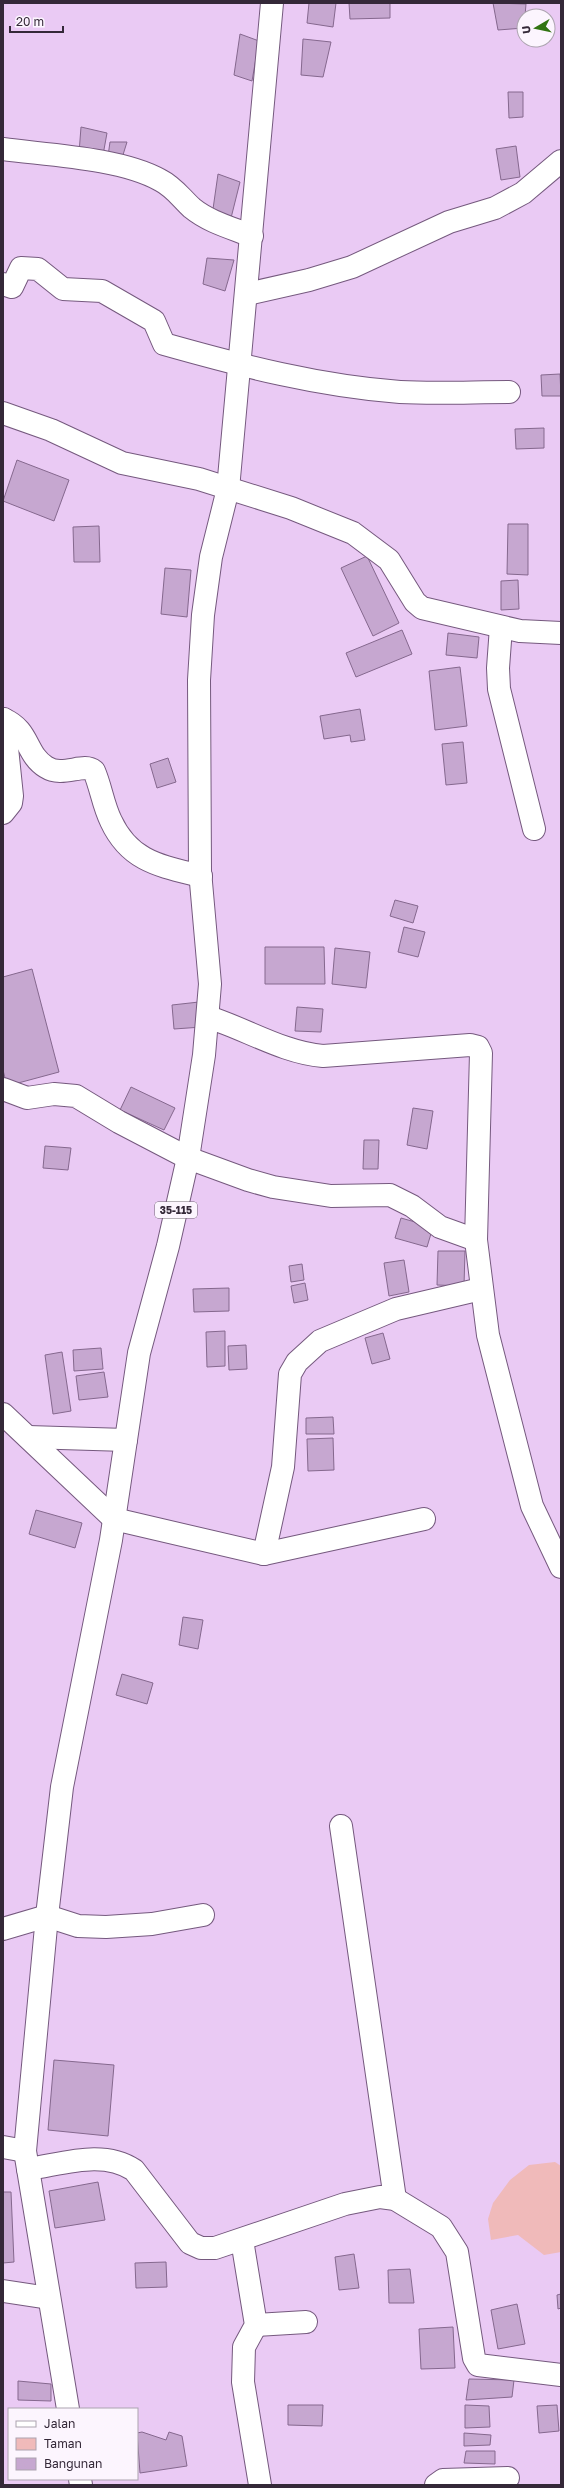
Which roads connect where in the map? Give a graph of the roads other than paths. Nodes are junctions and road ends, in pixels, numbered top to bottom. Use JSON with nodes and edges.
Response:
{"nodes":[{"id":1,"x":272,"y":3,"type":"edge"},
{"id":2,"x":3,"y":149,"type":"edge"},
{"id":3,"x":561,"y":161,"type":"edge"},
{"id":4,"x":252,"y":236,"type":"junction"},
{"id":5,"x":3,"y":284,"type":"edge"},
{"id":6,"x":247,"y":294,"type":"junction"},
{"id":7,"x":240,"y":365,"type":"junction"},
{"id":8,"x":509,"y":392,"type":"dead end"},
{"id":9,"x":3,"y":413,"type":"edge"},
{"id":10,"x":228,"y":489,"type":"junction"},
{"id":11,"x":501,"y":627,"type":"junction"},
{"id":12,"x":561,"y":633,"type":"edge"},
{"id":13,"x":4,"y":719,"type":"edge"},
{"id":14,"x":3,"y":813,"type":"edge"},
{"id":15,"x":534,"y":829,"type":"dead end"},
{"id":16,"x":201,"y":876,"type":"junction"},
{"id":17,"x":208,"y":1017,"type":"junction"},
{"id":18,"x":3,"y":1089,"type":"edge"},
{"id":19,"x":188,"y":1158,"type":"junction"},
{"id":20,"x":476,"y":1240,"type":"junction"},
{"id":21,"x":481,"y":1289,"type":"junction"},
{"id":22,"x":3,"y":1414,"type":"edge"},
{"id":23,"x":28,"y":1437,"type":"junction"},
{"id":24,"x":126,"y":1440,"type":"junction"},
{"id":25,"x":114,"y":1519,"type":"junction"},
{"id":26,"x":424,"y":1519,"type":"dead end"},
{"id":27,"x":264,"y":1554,"type":"junction"},
{"id":28,"x":561,"y":1567,"type":"edge"},
{"id":29,"x":342,"y":1826,"type":"dead end"},
{"id":30,"x":203,"y":1915,"type":"dead end"},
{"id":31,"x":47,"y":1916,"type":"junction"},
{"id":32,"x":3,"y":1929,"type":"edge"},
{"id":33,"x":3,"y":2148,"type":"edge"},
{"id":34,"x":27,"y":2160,"type":"junction"},
{"id":35,"x":395,"y":2199,"type":"junction"},
{"id":36,"x":242,"y":2240,"type":"junction"},
{"id":37,"x":3,"y":2290,"type":"edge"},
{"id":38,"x":49,"y":2298,"type":"junction"},
{"id":39,"x":306,"y":2322,"type":"dead end"},
{"id":40,"x":256,"y":2325,"type":"junction"},
{"id":41,"x":561,"y":2375,"type":"edge"},
{"id":42,"x":68,"y":2408,"type":"edge"},
{"id":43,"x":508,"y":2478,"type":"dead end"},
{"id":44,"x":260,"y":2485,"type":"edge"},
{"id":45,"x":436,"y":2485,"type":"edge"}],
"edges":[{"from":1,"to":4,"type":"street","number":"35-115"},
{"from":2,"to":4,"type":"street"},
{"from":3,"to":6,"type":"street"},
{"from":4,"to":6,"type":"street","number":"35-115"},
{"from":5,"to":7,"type":"street"},
{"from":6,"to":7,"type":"street","number":"35-115"},
{"from":7,"to":8,"type":"street"},
{"from":7,"to":10,"type":"street","number":"35-115"},
{"from":9,"to":10,"type":"street"},
{"from":10,"to":11,"type":"street"},
{"from":10,"to":16,"type":"street","number":"35-115"},
{"from":11,"to":12,"type":"street"},
{"from":11,"to":15,"type":"street"},
{"from":13,"to":14,"type":"street"},
{"from":13,"to":16,"type":"street"},
{"from":16,"to":17,"type":"street","number":"35-115"},
{"from":17,"to":19,"type":"street","number":"35-115"},
{"from":17,"to":20,"type":"street"},
{"from":18,"to":19,"type":"street"},
{"from":19,"to":20,"type":"street"},
{"from":19,"to":24,"type":"street","number":"35-115"},
{"from":20,"to":21,"type":"street"},
{"from":21,"to":27,"type":"street"},
{"from":21,"to":28,"type":"street"},
{"from":22,"to":23,"type":"street"},
{"from":23,"to":24,"type":"street"},
{"from":23,"to":25,"type":"street"},
{"from":24,"to":25,"type":"street","number":"35-115"},
{"from":25,"to":27,"type":"street"},
{"from":25,"to":31,"type":"street","number":"35-115"},
{"from":26,"to":27,"type":"street"},
{"from":29,"to":35,"type":"street"},
{"from":30,"to":31,"type":"street"},
{"from":31,"to":32,"type":"street"},
{"from":31,"to":34,"type":"street","number":"35-115"},
{"from":33,"to":34,"type":"street"},
{"from":34,"to":36,"type":"street"},
{"from":34,"to":38,"type":"street","number":"35-115"},
{"from":35,"to":36,"type":"street"},
{"from":35,"to":41,"type":"street"},
{"from":36,"to":40,"type":"street"},
{"from":37,"to":38,"type":"street"},
{"from":38,"to":42,"type":"street","number":"35-115"},
{"from":39,"to":40,"type":"street"},
{"from":40,"to":44,"type":"street"},
{"from":43,"to":45,"type":"street"}]}
